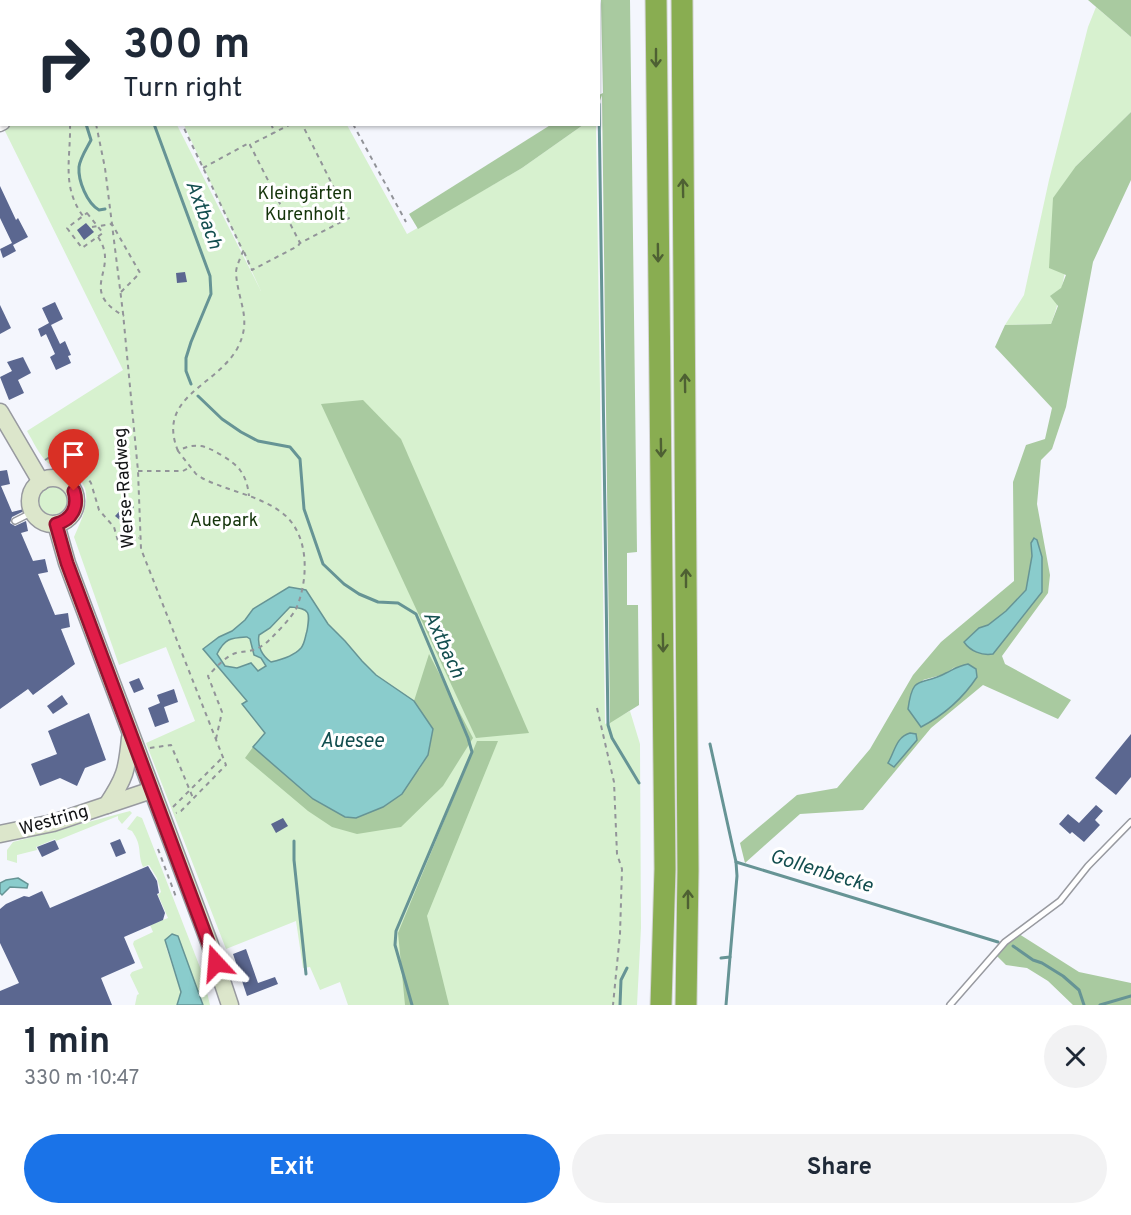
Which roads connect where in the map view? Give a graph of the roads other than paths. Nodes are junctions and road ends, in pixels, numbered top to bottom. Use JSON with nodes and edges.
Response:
{"nodes":[{"id":1,"x":656,"y":0,"type":"edge"},
{"id":2,"x":682,"y":0,"type":"edge"},
{"id":3,"x":0,"y":412,"type":"edge"},
{"id":4,"x":41,"y":482,"type":"junction"},
{"id":5,"x":33,"y":512,"type":"junction"},
{"id":6,"x":15,"y":520,"type":"dead end"},
{"id":7,"x":56,"y":524,"type":"junction"},
{"id":8,"x":131,"y":731,"type":"junction"},
{"id":9,"x":152,"y":789,"type":"junction"},
{"id":10,"x":107,"y":806,"type":"junction"},
{"id":11,"x":1131,"y":822,"type":"edge"},
{"id":12,"x":0,"y":834,"type":"edge"},
{"id":13,"x":230,"y":1005,"type":"edge"},
{"id":14,"x":661,"y":1005,"type":"edge"},
{"id":15,"x":686,"y":1005,"type":"edge"},
{"id":16,"x":950,"y":1005,"type":"edge"}],
"edges":[{"from":1,"to":14,"type":"highway","one_way":true},
{"from":15,"to":2,"type":"highway","one_way":true},
{"from":3,"to":4,"type":"main road"},
{"from":4,"to":5,"type":"main road"},
{"from":4,"to":7,"type":"main road"},
{"from":5,"to":6,"type":"lane"},
{"from":5,"to":7,"type":"main road"},
{"from":7,"to":8,"type":"main road"},
{"from":8,"to":9,"type":"main road"},
{"from":8,"to":10,"type":"main road","name":"Westring"},
{"from":9,"to":10,"type":"main road","name":"Westring"},
{"from":9,"to":13,"type":"main road"},
{"from":10,"to":12,"type":"main road","name":"Westring"},
{"from":11,"to":16,"type":"lane"}]}
